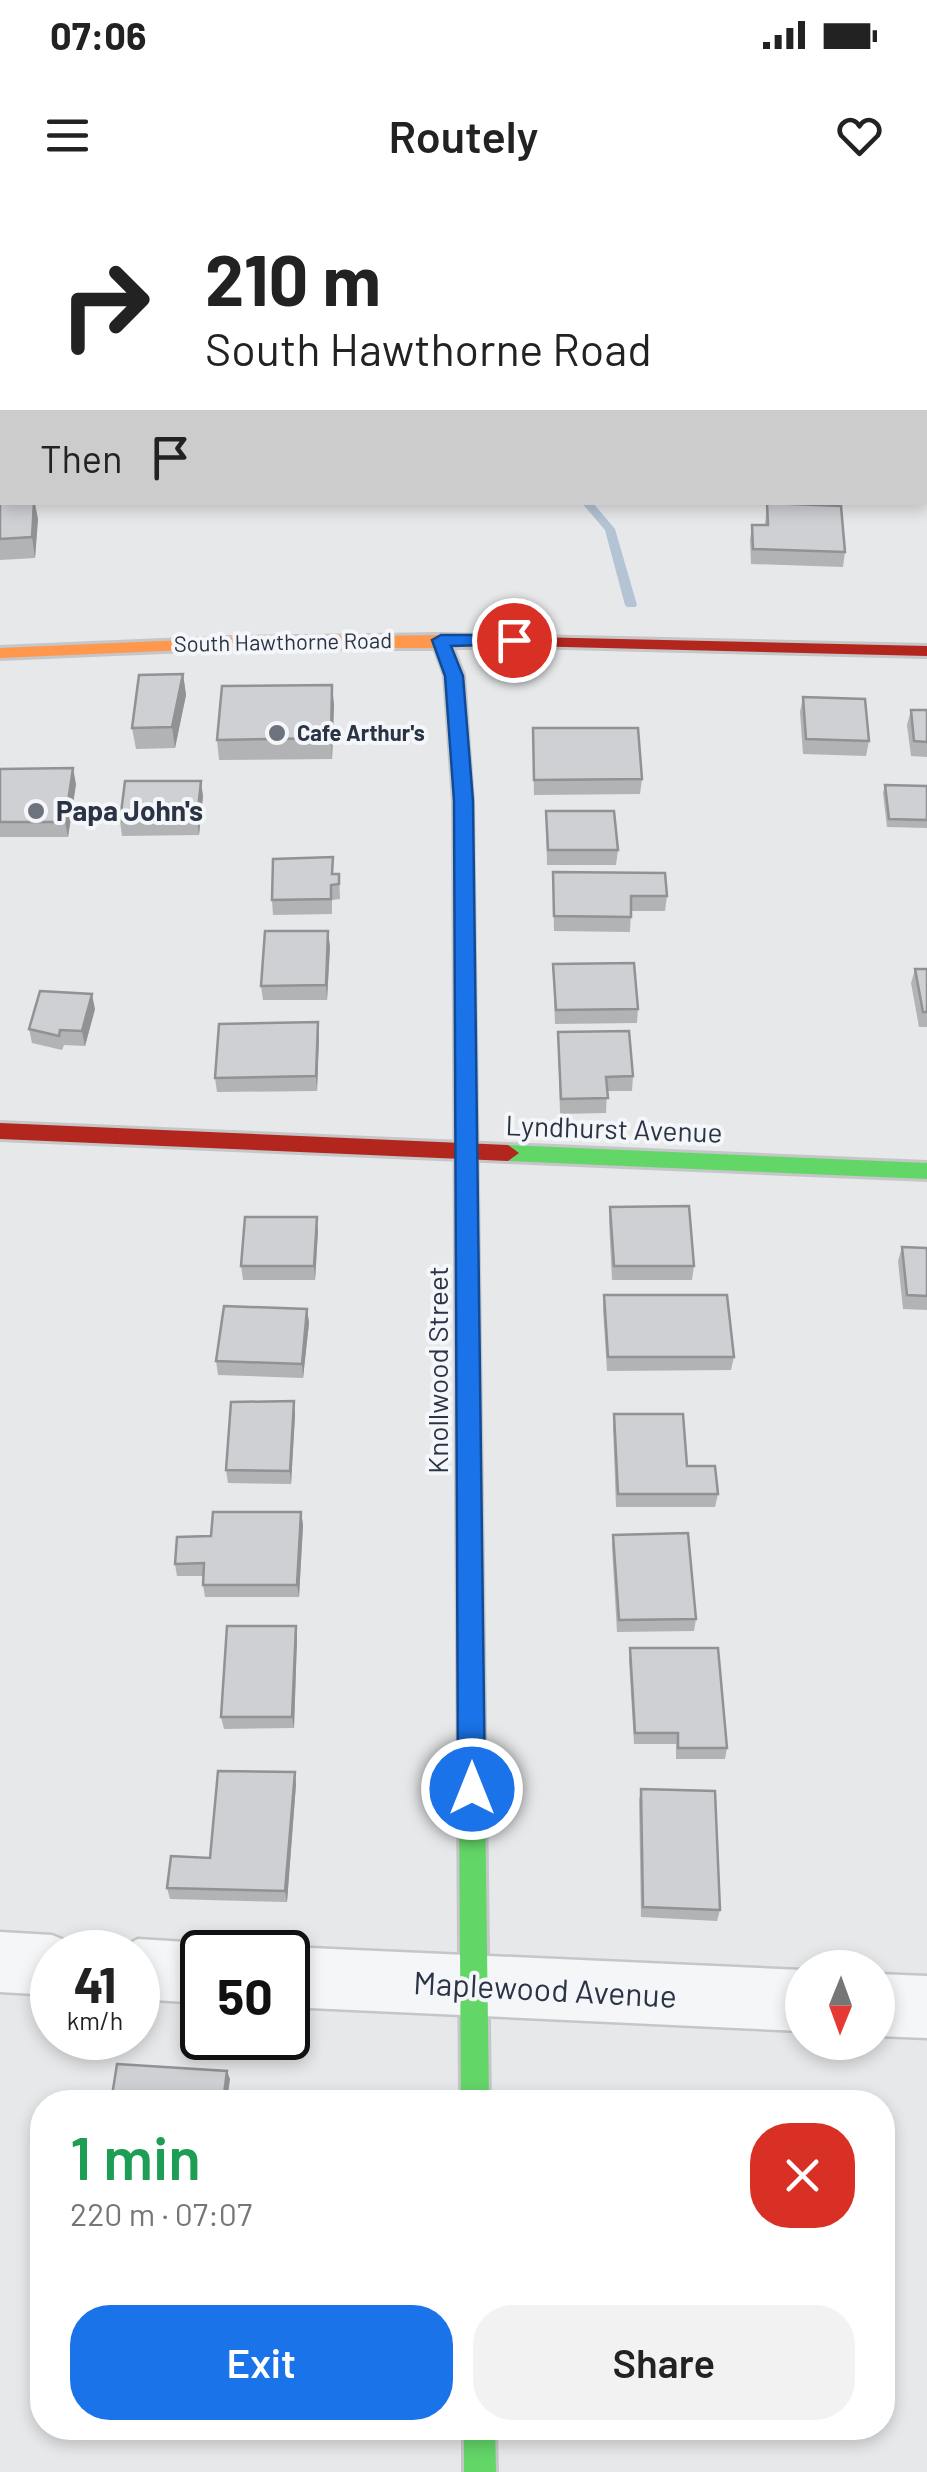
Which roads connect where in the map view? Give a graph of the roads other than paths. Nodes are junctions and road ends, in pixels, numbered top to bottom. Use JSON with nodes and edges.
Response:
{"nodes":[{"id":1,"x":441,"y":640,"type":"junction"},
{"id":2,"x":927,"y":651,"type":"edge"},
{"id":3,"x":0,"y":653,"type":"edge"},
{"id":4,"x":0,"y":1131,"type":"edge"},
{"id":5,"x":466,"y":1154,"type":"junction"},
{"id":6,"x":927,"y":1171,"type":"edge"},
{"id":7,"x":0,"y":1962,"type":"edge"},
{"id":8,"x":30,"y":1964,"type":"edge"},
{"id":9,"x":310,"y":1979,"type":"edge"},
{"id":10,"x":473,"y":1988,"type":"junction"},
{"id":11,"x":785,"y":2001,"type":"edge"},
{"id":12,"x":895,"y":2005,"type":"edge"},
{"id":13,"x":927,"y":2007,"type":"edge"},
{"id":14,"x":475,"y":2090,"type":"edge"},
{"id":15,"x":480,"y":2440,"type":"edge"},
{"id":16,"x":480,"y":2472,"type":"edge"}],
"edges":[{"from":1,"to":2,"type":"main road","name":"South Hawthorne Road"},
{"from":1,"to":3,"type":"main road","name":"South Hawthorne Road"},
{"from":1,"to":5,"type":"main road","name":"Knollwood Street"},
{"from":4,"to":5,"type":"main road","name":"Lyndhurst Avenue"},
{"from":5,"to":6,"type":"main road","name":"Lyndhurst Avenue"},
{"from":5,"to":10,"type":"main road","name":"Knollwood Street"},
{"from":7,"to":8,"type":"street"},
{"from":9,"to":10,"type":"street","name":"Maplewood Avenue"},
{"from":10,"to":11,"type":"street","name":"Maplewood Avenue"},
{"from":10,"to":14,"type":"main road","name":"Knollwood Street"},
{"from":12,"to":13,"type":"street"},
{"from":15,"to":16,"type":"main road"}]}
